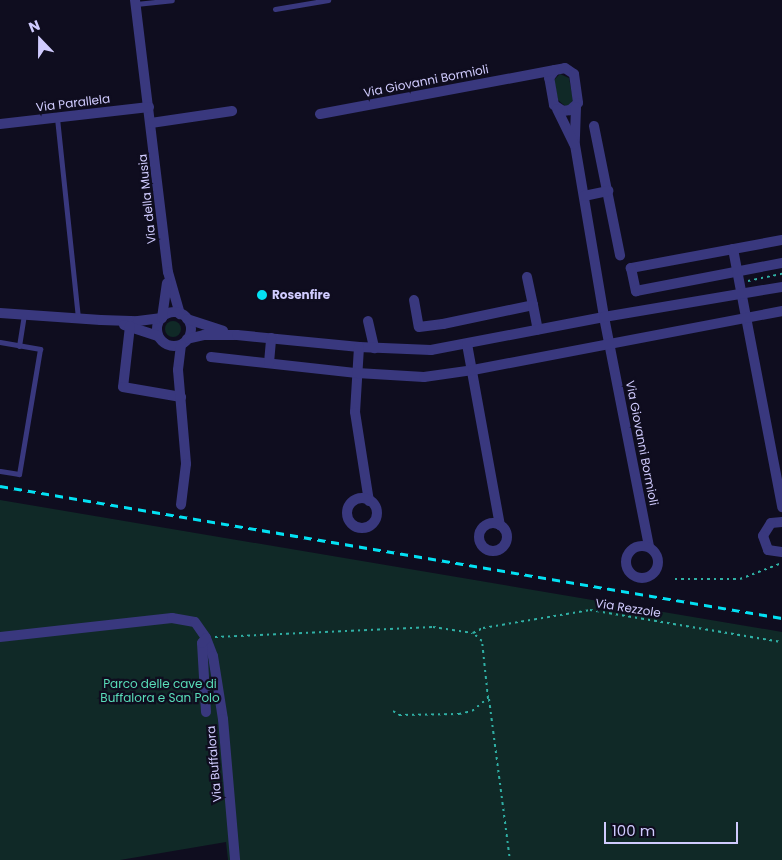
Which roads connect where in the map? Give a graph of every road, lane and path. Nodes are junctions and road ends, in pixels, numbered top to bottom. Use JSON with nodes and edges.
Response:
{"nodes":[{"id":1,"x":172,"y":0,"type":"edge"},
{"id":2,"x":328,"y":0,"type":"edge"},
{"id":3,"x":135,"y":2,"type":"edge"},
{"id":4,"x":275,"y":9,"type":"dead end"},
{"id":5,"x":552,"y":74,"type":"junction"},
{"id":6,"x":149,"y":107,"type":"junction"},
{"id":7,"x":576,"y":108,"type":"junction"},
{"id":8,"x":557,"y":109,"type":"junction"},
{"id":9,"x":232,"y":111,"type":"dead end"},
{"id":10,"x":320,"y":114,"type":"dead end"},
{"id":11,"x":57,"y":118,"type":"junction"},
{"id":12,"x":152,"y":123,"type":"junction"},
{"id":13,"x":0,"y":124,"type":"edge"},
{"id":14,"x":594,"y":126,"type":"dead end"},
{"id":15,"x":575,"y":145,"type":"junction"},
{"id":16,"x":608,"y":191,"type":"junction"},
{"id":17,"x":584,"y":196,"type":"junction"},
{"id":18,"x":782,"y":240,"type":"edge"},
{"id":19,"x":733,"y":249,"type":"junction"},
{"id":20,"x":620,"y":254,"type":"dead end"},
{"id":21,"x":782,"y":263,"type":"edge"},
{"id":22,"x":168,"y":272,"type":"junction"},
{"id":23,"x":737,"y":272,"type":"junction"},
{"id":24,"x":782,"y":274,"type":"edge"},
{"id":25,"x":526,"y":277,"type":"dead end"},
{"id":26,"x":739,"y":282,"type":"junction"},
{"id":27,"x":782,"y":287,"type":"edge"},
{"id":28,"x":742,"y":295,"type":"junction"},
{"id":29,"x":414,"y":300,"type":"dead end"},
{"id":30,"x":533,"y":305,"type":"junction"},
{"id":31,"x":782,"y":311,"type":"edge"},
{"id":32,"x":0,"y":313,"type":"edge"},
{"id":33,"x":24,"y":315,"type":"junction"},
{"id":34,"x":184,"y":316,"type":"junction"},
{"id":35,"x":604,"y":317,"type":"junction"},
{"id":36,"x":162,"y":318,"type":"junction"},
{"id":37,"x":746,"y":318,"type":"junction"},
{"id":38,"x":78,"y":319,"type":"junction"},
{"id":39,"x":101,"y":320,"type":"junction"},
{"id":40,"x":368,"y":321,"type":"dead end"},
{"id":41,"x":130,"y":326,"type":"junction"},
{"id":42,"x":538,"y":330,"type":"junction"},
{"id":43,"x":236,"y":335,"type":"junction"},
{"id":44,"x":158,"y":336,"type":"junction"},
{"id":45,"x":272,"y":338,"type":"junction"},
{"id":46,"x":0,"y":342,"type":"edge"},
{"id":47,"x":184,"y":342,"type":"junction"},
{"id":48,"x":467,"y":344,"type":"junction"},
{"id":49,"x":610,"y":344,"type":"junction"},
{"id":50,"x":168,"y":345,"type":"junction"},
{"id":51,"x":19,"y":346,"type":"junction"},
{"id":52,"x":359,"y":347,"type":"junction"},
{"id":53,"x":374,"y":348,"type":"junction"},
{"id":54,"x":211,"y":357,"type":"dead end"},
{"id":55,"x":269,"y":363,"type":"junction"},
{"id":56,"x":178,"y":370,"type":"junction"},
{"id":57,"x":473,"y":370,"type":"junction"},
{"id":58,"x":357,"y":373,"type":"junction"},
{"id":59,"x":181,"y":397,"type":"junction"},
{"id":60,"x":0,"y":471,"type":"edge"},
{"id":61,"x":370,"y":501,"type":"dead end"},
{"id":62,"x":181,"y":505,"type":"dead end"},
{"id":63,"x":782,"y":507,"type":"edge"},
{"id":64,"x":782,"y":522,"type":"edge"},
{"id":65,"x":500,"y":525,"type":"dead end"},
{"id":66,"x":649,"y":548,"type":"dead end"},
{"id":67,"x":782,"y":552,"type":"edge"},
{"id":68,"x":782,"y":563,"type":"edge"},
{"id":69,"x":675,"y":579,"type":"dead end"},
{"id":70,"x":473,"y":633,"type":"junction"},
{"id":71,"x":0,"y":637,"type":"edge"},
{"id":72,"x":206,"y":638,"type":"junction"},
{"id":73,"x":782,"y":642,"type":"edge"},
{"id":74,"x":488,"y":698,"type":"junction"},
{"id":75,"x":393,"y":711,"type":"dead end"},
{"id":76,"x":206,"y":712,"type":"dead end"},
{"id":77,"x":235,"y":860,"type":"edge"},
{"id":78,"x":510,"y":860,"type":"edge"}],
"edges":[{"from":1,"to":3,"type":"lane"},
{"from":2,"to":4,"type":"lane"},
{"from":3,"to":6,"type":"street","name":"Via della Musia"},
{"from":5,"to":7,"type":"street","name":"Via Giovanni Bormioli"},
{"from":5,"to":8,"type":"street","name":"Via Giovanni Bormioli"},
{"from":5,"to":10,"type":"street","name":"Via Giovanni Bormioli"},
{"from":6,"to":11,"type":"street","name":"Via Parallela"},
{"from":6,"to":12,"type":"street","name":"Via della Musia"},
{"from":7,"to":8,"type":"street"},
{"from":7,"to":15,"type":"street","name":"Via Giovanni Bormioli"},
{"from":8,"to":15,"type":"street","name":"Via Giovanni Bormioli"},
{"from":9,"to":12,"type":"street"},
{"from":11,"to":13,"type":"street","name":"Via Parallela"},
{"from":11,"to":38,"type":"lane"},
{"from":12,"to":22,"type":"street","name":"Via della Musia"},
{"from":14,"to":16,"type":"street"},
{"from":15,"to":17,"type":"street","name":"Via Giovanni Bormioli"},
{"from":16,"to":17,"type":"street"},
{"from":16,"to":20,"type":"street"},
{"from":17,"to":35,"type":"street","name":"Via Giovanni Bormioli"},
{"from":18,"to":19,"type":"street"},
{"from":19,"to":23,"type":"street"},
{"from":19,"to":23,"type":"street"},
{"from":21,"to":23,"type":"street"},
{"from":22,"to":34,"type":"street","name":"Via della Musia"},
{"from":22,"to":36,"type":"street","name":"Via della Musia"},
{"from":23,"to":26,"type":"street"},
{"from":24,"to":26,"type":"path"},
{"from":25,"to":30,"type":"street"},
{"from":26,"to":28,"type":"street"},
{"from":27,"to":28,"type":"street"},
{"from":28,"to":35,"type":"street"},
{"from":28,"to":37,"type":"street"},
{"from":29,"to":30,"type":"street"},
{"from":30,"to":42,"type":"street"},
{"from":31,"to":37,"type":"street"},
{"from":32,"to":33,"type":"street"},
{"from":33,"to":38,"type":"street"},
{"from":33,"to":51,"type":"lane"},
{"from":34,"to":36,"type":"street"},
{"from":34,"to":43,"type":"street"},
{"from":34,"to":47,"type":"street","name":"Via della Musia"},
{"from":35,"to":42,"type":"street"},
{"from":35,"to":49,"type":"street","name":"Via Giovanni Bormioli"},
{"from":36,"to":39,"type":"street"},
{"from":36,"to":44,"type":"street","name":"Via della Musia"},
{"from":37,"to":49,"type":"street"},
{"from":37,"to":63,"type":"street"},
{"from":38,"to":39,"type":"street"},
{"from":39,"to":41,"type":"street"},
{"from":40,"to":53,"type":"street"},
{"from":41,"to":44,"type":"street"},
{"from":41,"to":59,"type":"street"},
{"from":42,"to":48,"type":"street"},
{"from":43,"to":45,"type":"street"},
{"from":43,"to":47,"type":"street"},
{"from":44,"to":50,"type":"street","name":"Via della Musia"},
{"from":45,"to":52,"type":"street"},
{"from":45,"to":55,"type":"street"},
{"from":46,"to":51,"type":"lane"},
{"from":47,"to":50,"type":"street"},
{"from":47,"to":56,"type":"street","name":"Via della Musia"},
{"from":48,"to":53,"type":"street"},
{"from":48,"to":57,"type":"street"},
{"from":49,"to":57,"type":"street"},
{"from":49,"to":66,"type":"street","name":"Via Giovanni Bormioli"},
{"from":50,"to":56,"type":"street","name":"Via della Musia"},
{"from":51,"to":60,"type":"lane"},
{"from":52,"to":53,"type":"street"},
{"from":52,"to":58,"type":"street"},
{"from":54,"to":55,"type":"street"},
{"from":55,"to":58,"type":"street"},
{"from":56,"to":59,"type":"street","name":"Via della Musia"},
{"from":57,"to":58,"type":"street"},
{"from":57,"to":65,"type":"street"},
{"from":58,"to":61,"type":"street"},
{"from":59,"to":62,"type":"street","name":"Via della Musia"},
{"from":64,"to":67,"type":"street"},
{"from":68,"to":69,"type":"path"},
{"from":70,"to":72,"type":"path","name":"Via Rezzole"},
{"from":70,"to":73,"type":"path","name":"Via Rezzole"},
{"from":70,"to":74,"type":"path"},
{"from":71,"to":72,"type":"street","name":"Via Buffalora"},
{"from":72,"to":76,"type":"street","name":"Via Buffalora"},
{"from":72,"to":77,"type":"street","name":"Via Buffalora"},
{"from":74,"to":75,"type":"path"},
{"from":74,"to":78,"type":"path"}]}
